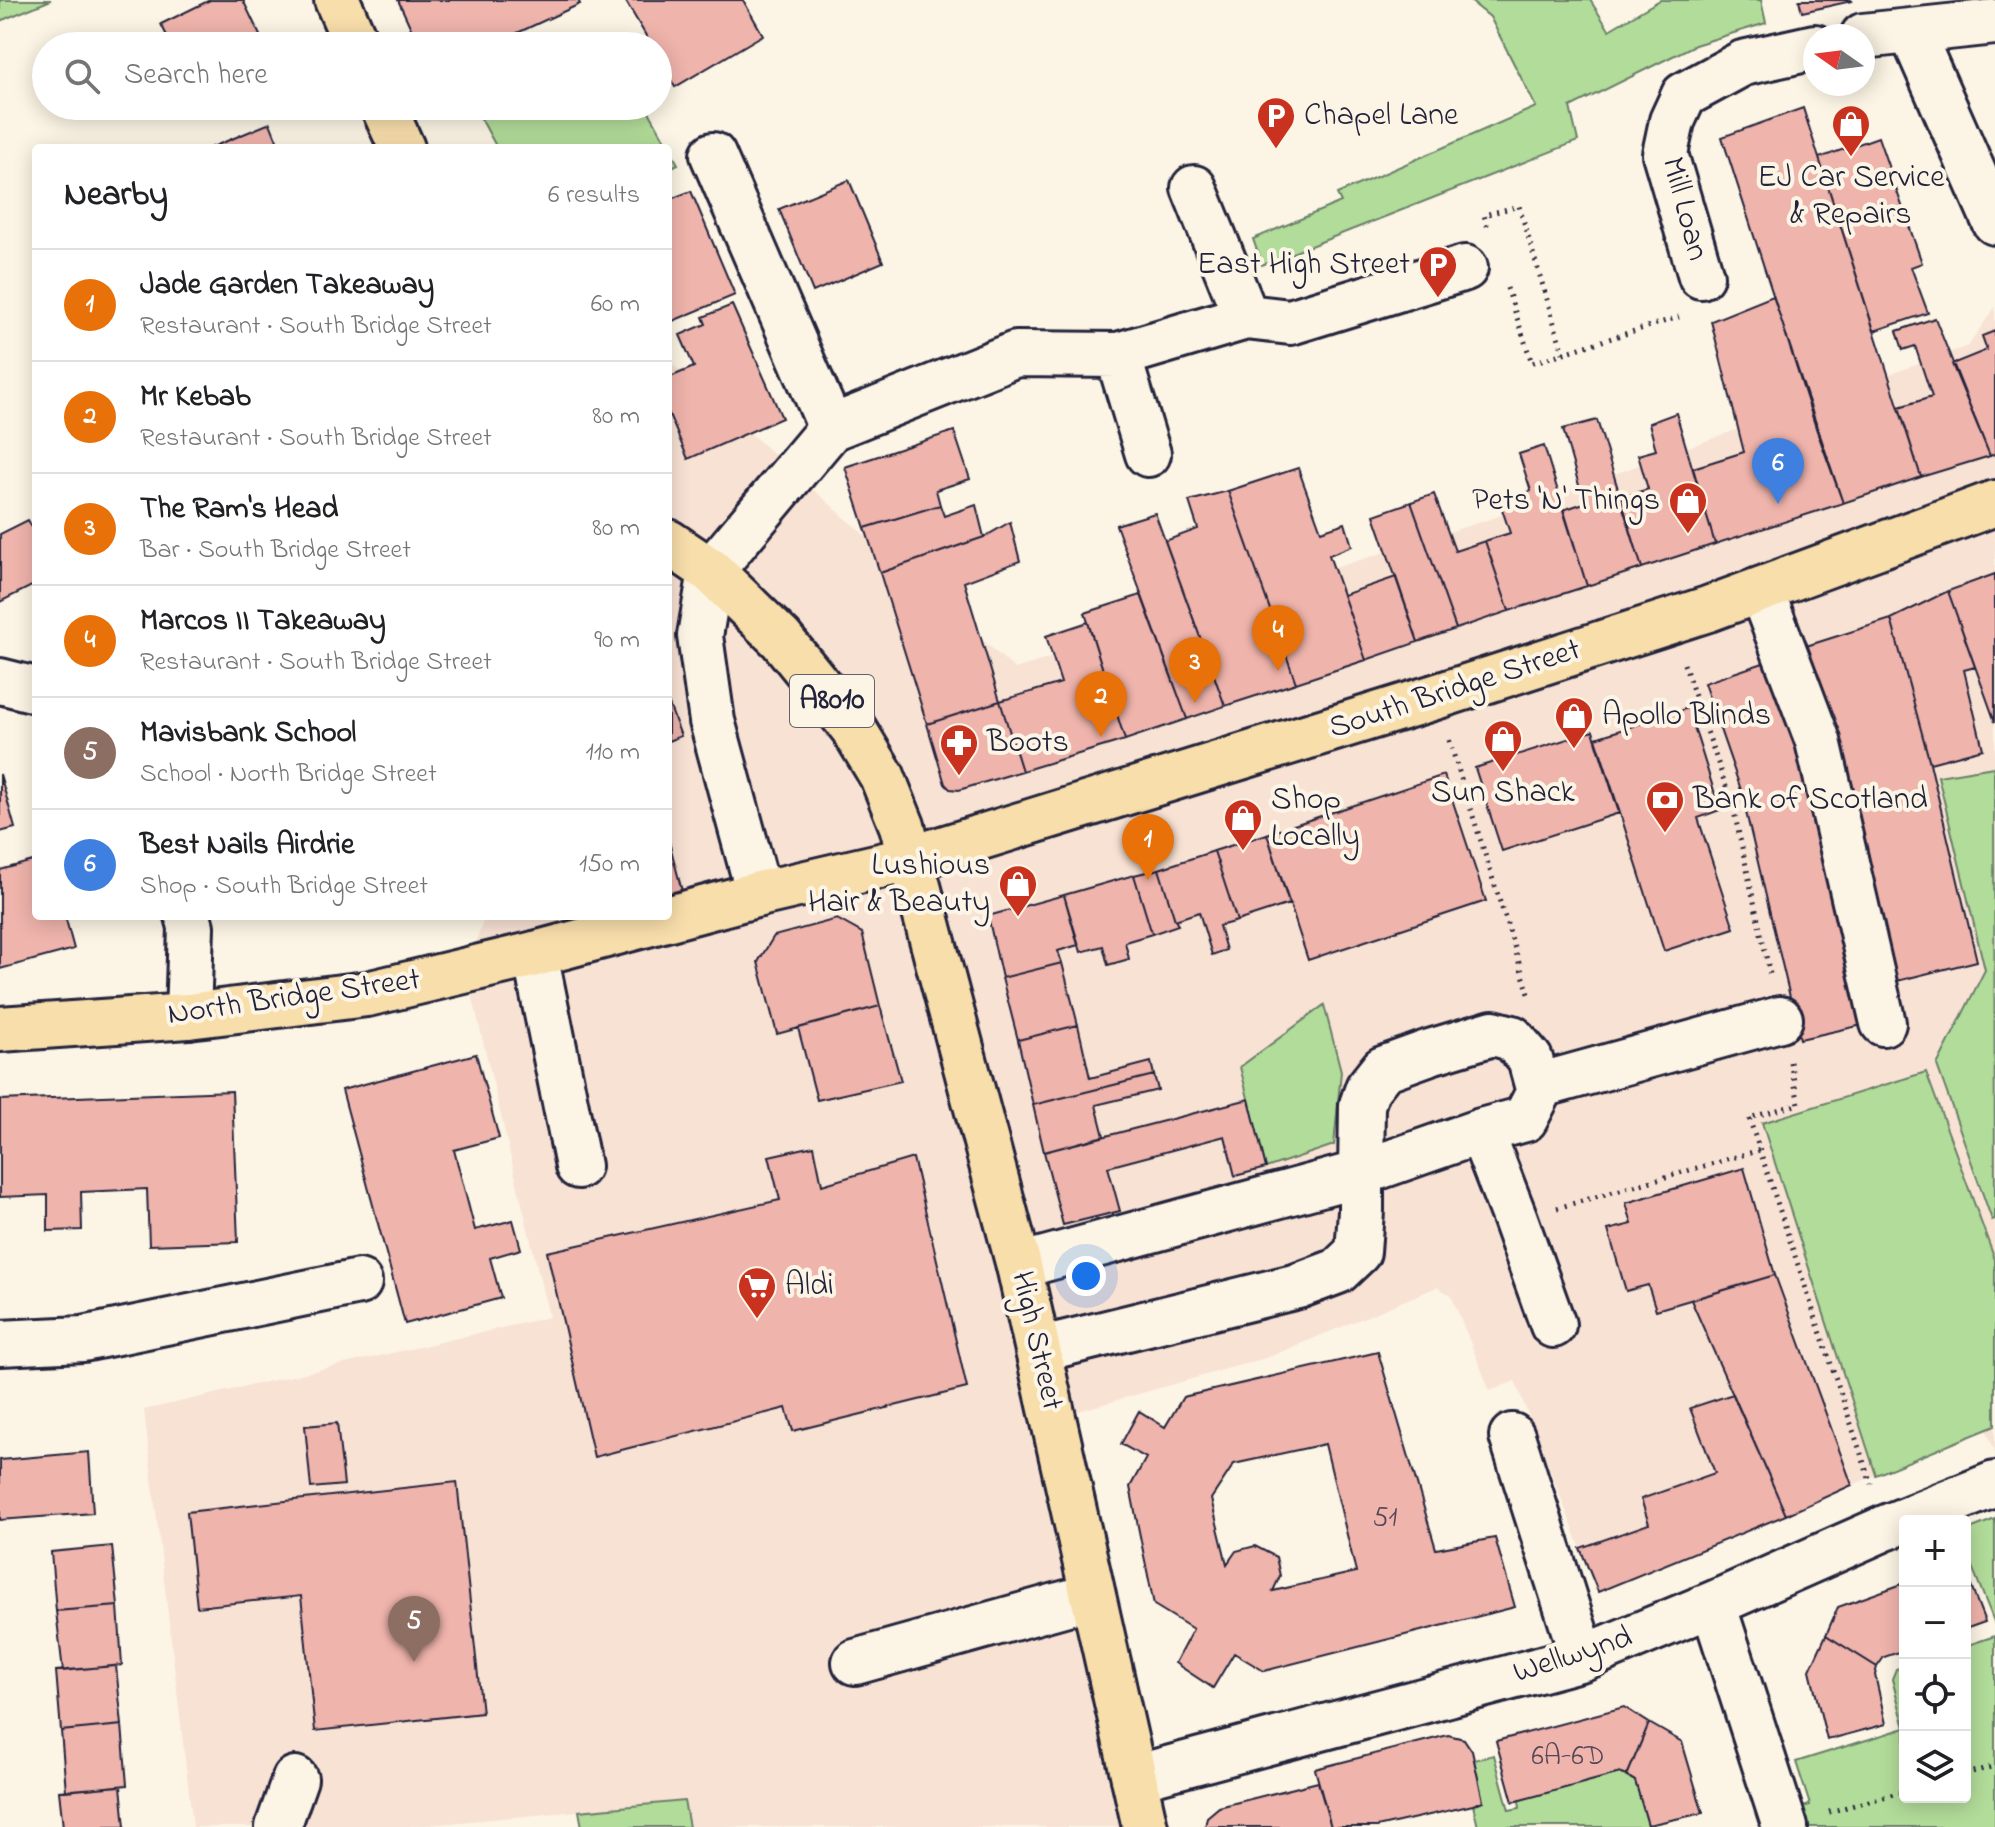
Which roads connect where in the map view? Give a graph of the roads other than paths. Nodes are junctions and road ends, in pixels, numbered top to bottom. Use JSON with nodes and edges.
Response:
{"nodes":[{"id":1,"x":337,"y":0,"type":"edge"},
{"id":2,"x":1995,"y":22,"type":"edge"},
{"id":3,"x":1911,"y":31,"type":"junction"},
{"id":4,"x":351,"y":32,"type":"edge"},
{"id":5,"x":1875,"y":35,"type":"edge"},
{"id":6,"x":1803,"y":50,"type":"edge"},
{"id":7,"x":389,"y":120,"type":"edge"},
{"id":8,"x":400,"y":144,"type":"edge"},
{"id":9,"x":713,"y":155,"type":"dead end"},
{"id":10,"x":1194,"y":188,"type":"dead end"},
{"id":11,"x":1995,"y":222,"type":"edge"},
{"id":12,"x":1465,"y":268,"type":"road end"},
{"id":13,"x":1701,"y":276,"type":"road end"},
{"id":14,"x":1246,"y":317,"type":"junction"},
{"id":15,"x":1118,"y":355,"type":"junction"},
{"id":16,"x":831,"y":428,"type":"junction"},
{"id":17,"x":1148,"y":454,"type":"dead end"},
{"id":18,"x":1995,"y":503,"type":"edge"},
{"id":19,"x":672,"y":545,"type":"edge"},
{"id":20,"x":711,"y":571,"type":"junction"},
{"id":21,"x":1761,"y":590,"type":"junction"},
{"id":22,"x":0,"y":681,"type":"edge"},
{"id":23,"x":32,"y":689,"type":"edge"},
{"id":24,"x":910,"y":859,"type":"junction"},
{"id":25,"x":759,"y":894,"type":"junction"},
{"id":26,"x":672,"y":917,"type":"edge"},
{"id":27,"x":189,"y":920,"type":"edge"},
{"id":28,"x":662,"y":920,"type":"edge"},
{"id":29,"x":535,"y":954,"type":"junction"},
{"id":30,"x":188,"y":1016,"type":"junction"},
{"id":31,"x":1780,"y":1019,"type":"road end"},
{"id":32,"x":1883,"y":1023,"type":"dead end"},
{"id":33,"x":0,"y":1029,"type":"edge"},
{"id":34,"x":1538,"y":1086,"type":"junction"},
{"id":35,"x":1481,"y":1131,"type":"junction"},
{"id":36,"x":578,"y":1166,"type":"dead end"},
{"id":37,"x":1361,"y":1173,"type":"junction"},
{"id":38,"x":1019,"y":1266,"type":"junction"},
{"id":39,"x":359,"y":1282,"type":"dead end"},
{"id":40,"x":1553,"y":1325,"type":"dead end"},
{"id":41,"x":0,"y":1343,"type":"edge"},
{"id":42,"x":1038,"y":1350,"type":"junction"},
{"id":43,"x":1512,"y":1436,"type":"dead end"},
{"id":44,"x":1995,"y":1484,"type":"edge"},
{"id":45,"x":1092,"y":1596,"type":"junction"},
{"id":46,"x":1713,"y":1604,"type":"junction"},
{"id":47,"x":1583,"y":1658,"type":"junction"},
{"id":48,"x":855,"y":1662,"type":"dead end"},
{"id":49,"x":1134,"y":1778,"type":"junction"},
{"id":50,"x":295,"y":1779,"type":"dead end"},
{"id":51,"x":1785,"y":1826,"type":"edge"},
{"id":52,"x":278,"y":1827,"type":"edge"},
{"id":53,"x":1145,"y":1827,"type":"edge"}],
"edges":[{"from":1,"to":4,"type":"main road"},
{"from":2,"to":3,"type":"street"},
{"from":3,"to":5,"type":"street"},
{"from":3,"to":11,"type":"street"},
{"from":6,"to":13,"type":"street","name":"Mill Loan"},
{"from":7,"to":8,"type":"main road"},
{"from":9,"to":16,"type":"street"},
{"from":10,"to":14,"type":"street"},
{"from":12,"to":14,"type":"street"},
{"from":14,"to":15,"type":"street"},
{"from":15,"to":16,"type":"street"},
{"from":15,"to":17,"type":"street"},
{"from":16,"to":20,"type":"street"},
{"from":18,"to":21,"type":"main road","name":"South Bridge Street"},
{"from":19,"to":20,"type":"main road","number":"A8010"},
{"from":20,"to":24,"type":"main road","number":"A8010"},
{"from":20,"to":25,"type":"street"},
{"from":21,"to":24,"type":"main road","name":"South Bridge Street"},
{"from":21,"to":32,"type":"street"},
{"from":22,"to":23,"type":"street"},
{"from":24,"to":25,"type":"main road","name":"North Bridge Street"},
{"from":24,"to":38,"type":"main road","name":"High Street","number":"A8010"},
{"from":25,"to":26,"type":"main road","name":"North Bridge Street"},
{"from":27,"to":30,"type":"street"},
{"from":28,"to":29,"type":"main road","name":"North Bridge Street"},
{"from":29,"to":30,"type":"main road","name":"North Bridge Street"},
{"from":29,"to":36,"type":"street"},
{"from":30,"to":33,"type":"main road","name":"North Bridge Street"},
{"from":31,"to":34,"type":"street"},
{"from":34,"to":35,"type":"street"},
{"from":34,"to":37,"type":"street"},
{"from":35,"to":37,"type":"street"},
{"from":35,"to":40,"type":"street"},
{"from":37,"to":38,"type":"street"},
{"from":37,"to":42,"type":"street"},
{"from":38,"to":42,"type":"main road","name":"High Street","number":"A8010"},
{"from":39,"to":41,"type":"street"},
{"from":42,"to":45,"type":"main road","name":"High Street","number":"A8010"},
{"from":43,"to":47,"type":"street"},
{"from":44,"to":46,"type":"street","name":"Wellwynd"},
{"from":45,"to":48,"type":"street"},
{"from":45,"to":49,"type":"main road","name":"High Street","number":"A8010"},
{"from":46,"to":47,"type":"street","name":"Wellwynd"},
{"from":46,"to":51,"type":"street"},
{"from":47,"to":49,"type":"street","name":"Wellwynd"},
{"from":49,"to":53,"type":"main road","name":"High Street","number":"A8010"},
{"from":50,"to":52,"type":"street"}]}
